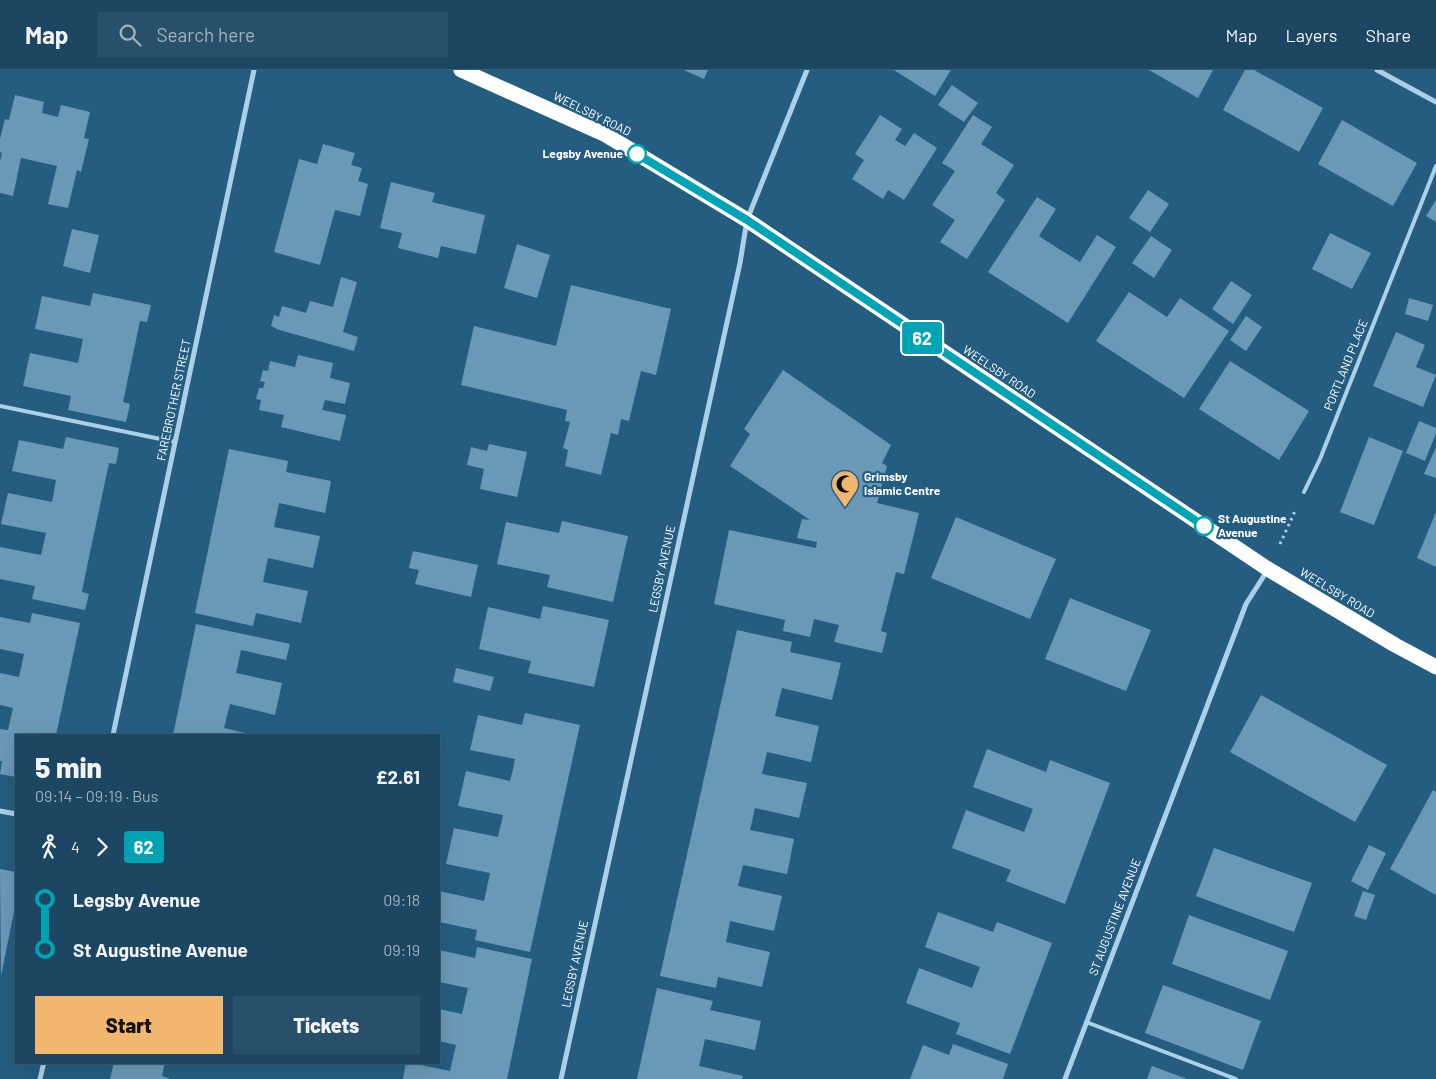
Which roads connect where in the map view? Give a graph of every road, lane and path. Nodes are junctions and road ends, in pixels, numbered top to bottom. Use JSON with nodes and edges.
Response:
{"nodes":[{"id":1,"x":254,"y":70,"type":"edge"},
{"id":2,"x":461,"y":70,"type":"edge"},
{"id":3,"x":807,"y":70,"type":"edge"},
{"id":4,"x":1377,"y":70,"type":"edge"},
{"id":5,"x":1436,"y":102,"type":"edge"},
{"id":6,"x":1436,"y":166,"type":"edge"},
{"id":7,"x":747,"y":220,"type":"junction"},
{"id":8,"x":0,"y":406,"type":"edge"},
{"id":9,"x":175,"y":442,"type":"junction"},
{"id":10,"x":1304,"y":492,"type":"joint"},
{"id":11,"x":1268,"y":569,"type":"junction"},
{"id":12,"x":1436,"y":667,"type":"edge"},
{"id":13,"x":113,"y":734,"type":"edge"},
{"id":14,"x":0,"y":811,"type":"edge"},
{"id":15,"x":15,"y":814,"type":"edge"},
{"id":16,"x":1086,"y":1022,"type":"junction"},
{"id":17,"x":44,"y":1064,"type":"edge"},
{"id":18,"x":40,"y":1079,"type":"edge"},
{"id":19,"x":561,"y":1079,"type":"edge"},
{"id":20,"x":1065,"y":1079,"type":"edge"},
{"id":21,"x":1236,"y":1079,"type":"edge"}],
"edges":[{"from":1,"to":9,"type":"street","name":"FAREBROTHER STREET"},
{"from":2,"to":7,"type":"highway","name":"WEELSBY ROAD"},
{"from":3,"to":7,"type":"street","name":"LEGSBY AVENUE"},
{"from":4,"to":5,"type":"street"},
{"from":6,"to":10,"type":"lane","name":"PORTLAND PLACE"},
{"from":7,"to":11,"type":"highway","name":"WEELSBY ROAD"},
{"from":7,"to":19,"type":"street","name":"LEGSBY AVENUE"},
{"from":8,"to":9,"type":"lane"},
{"from":9,"to":13,"type":"street","name":"FAREBROTHER STREET"},
{"from":10,"to":11,"type":"path"},
{"from":11,"to":12,"type":"highway","name":"WEELSBY ROAD"},
{"from":11,"to":16,"type":"street","name":"ST AUGUSTINE AVENUE"},
{"from":14,"to":15,"type":"street"},
{"from":16,"to":20,"type":"street","name":"ST AUGUSTINE AVENUE"},
{"from":16,"to":21,"type":"lane"},
{"from":17,"to":18,"type":"street"}]}
